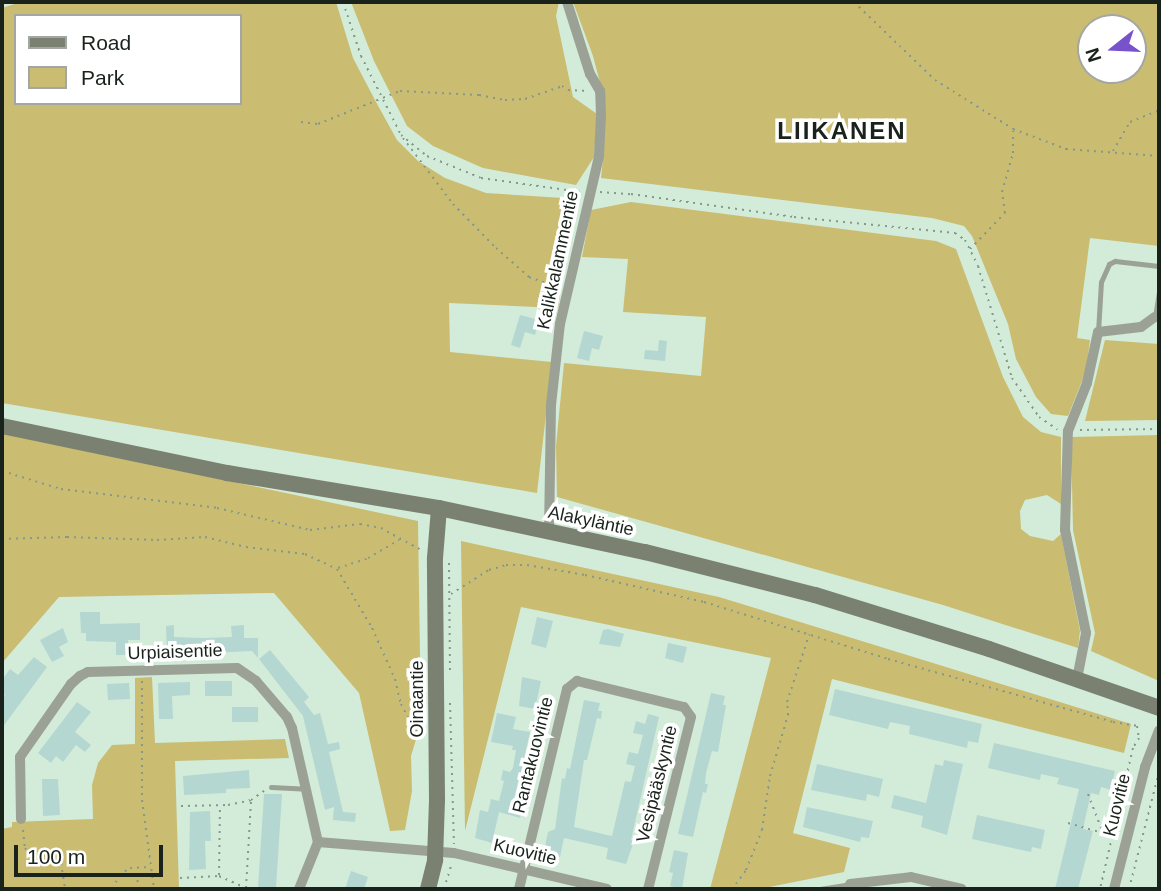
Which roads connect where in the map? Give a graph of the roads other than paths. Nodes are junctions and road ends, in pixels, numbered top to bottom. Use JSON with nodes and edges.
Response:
{"nodes":[{"id":1,"x":567,"y":2,"type":"edge"},
{"id":2,"x":1159,"y":266,"type":"edge"},
{"id":3,"x":1159,"y":292,"type":"edge"},
{"id":4,"x":1155,"y":317,"type":"joint"},
{"id":5,"x":1098,"y":332,"type":"junction"},
{"id":6,"x":2,"y":426,"type":"edge"},
{"id":7,"x":439,"y":508,"type":"junction"},
{"id":8,"x":550,"y":532,"type":"junction"},
{"id":9,"x":1077,"y":679,"type":"junction"},
{"id":10,"x":625,"y":692,"type":"joint"},
{"id":11,"x":1159,"y":708,"type":"edge"},
{"id":12,"x":1159,"y":731,"type":"edge"},
{"id":13,"x":271,"y":787,"type":"road end"},
{"id":14,"x":306,"y":789,"type":"junction"},
{"id":15,"x":21,"y":819,"type":"road end"},
{"id":16,"x":318,"y":842,"type":"junction"},
{"id":17,"x":435,"y":854,"type":"junction"},
{"id":18,"x":524,"y":870,"type":"junction"},
{"id":19,"x":850,"y":884,"type":"joint"},
{"id":20,"x":299,"y":889,"type":"edge"},
{"id":21,"x":428,"y":889,"type":"edge"},
{"id":22,"x":519,"y":889,"type":"edge"},
{"id":23,"x":607,"y":889,"type":"edge"},
{"id":24,"x":648,"y":889,"type":"edge"},
{"id":25,"x":820,"y":889,"type":"edge"},
{"id":26,"x":962,"y":889,"type":"edge"},
{"id":27,"x":1114,"y":889,"type":"edge"}],
"edges":[{"from":1,"to":8,"type":"street","name":"Kalikkalammentie"},
{"from":2,"to":5,"type":"lane"},
{"from":3,"to":4,"type":"lane"},
{"from":4,"to":5,"type":"street"},
{"from":5,"to":9,"type":"street"},
{"from":6,"to":7,"type":"main road","name":"Alakyläntie"},
{"from":7,"to":8,"type":"main road","name":"Alakyläntie"},
{"from":7,"to":17,"type":"main road","name":"Oinaantie"},
{"from":8,"to":9,"type":"main road","name":"Alakyläntie"},
{"from":9,"to":11,"type":"main road","name":"Alakyläntie"},
{"from":10,"to":18,"type":"street","name":"Rantakuovintie"},
{"from":10,"to":24,"type":"street","name":"Vesipääskyntie"},
{"from":12,"to":27,"type":"street","name":"Kuovitie"},
{"from":13,"to":14,"type":"lane"},
{"from":14,"to":15,"type":"street","name":"Urpiaisentie"},
{"from":14,"to":16,"type":"street","name":"Urpiaisentie"},
{"from":16,"to":17,"type":"street"},
{"from":16,"to":20,"type":"street"},
{"from":17,"to":18,"type":"street","name":"Kuovitie"},
{"from":17,"to":21,"type":"main road","name":"Oinaantie"},
{"from":18,"to":22,"type":"street","name":"Rantakuovintie"},
{"from":18,"to":23,"type":"street","name":"Kuovitie"},
{"from":19,"to":25,"type":"lane"},
{"from":19,"to":26,"type":"street"}]}
